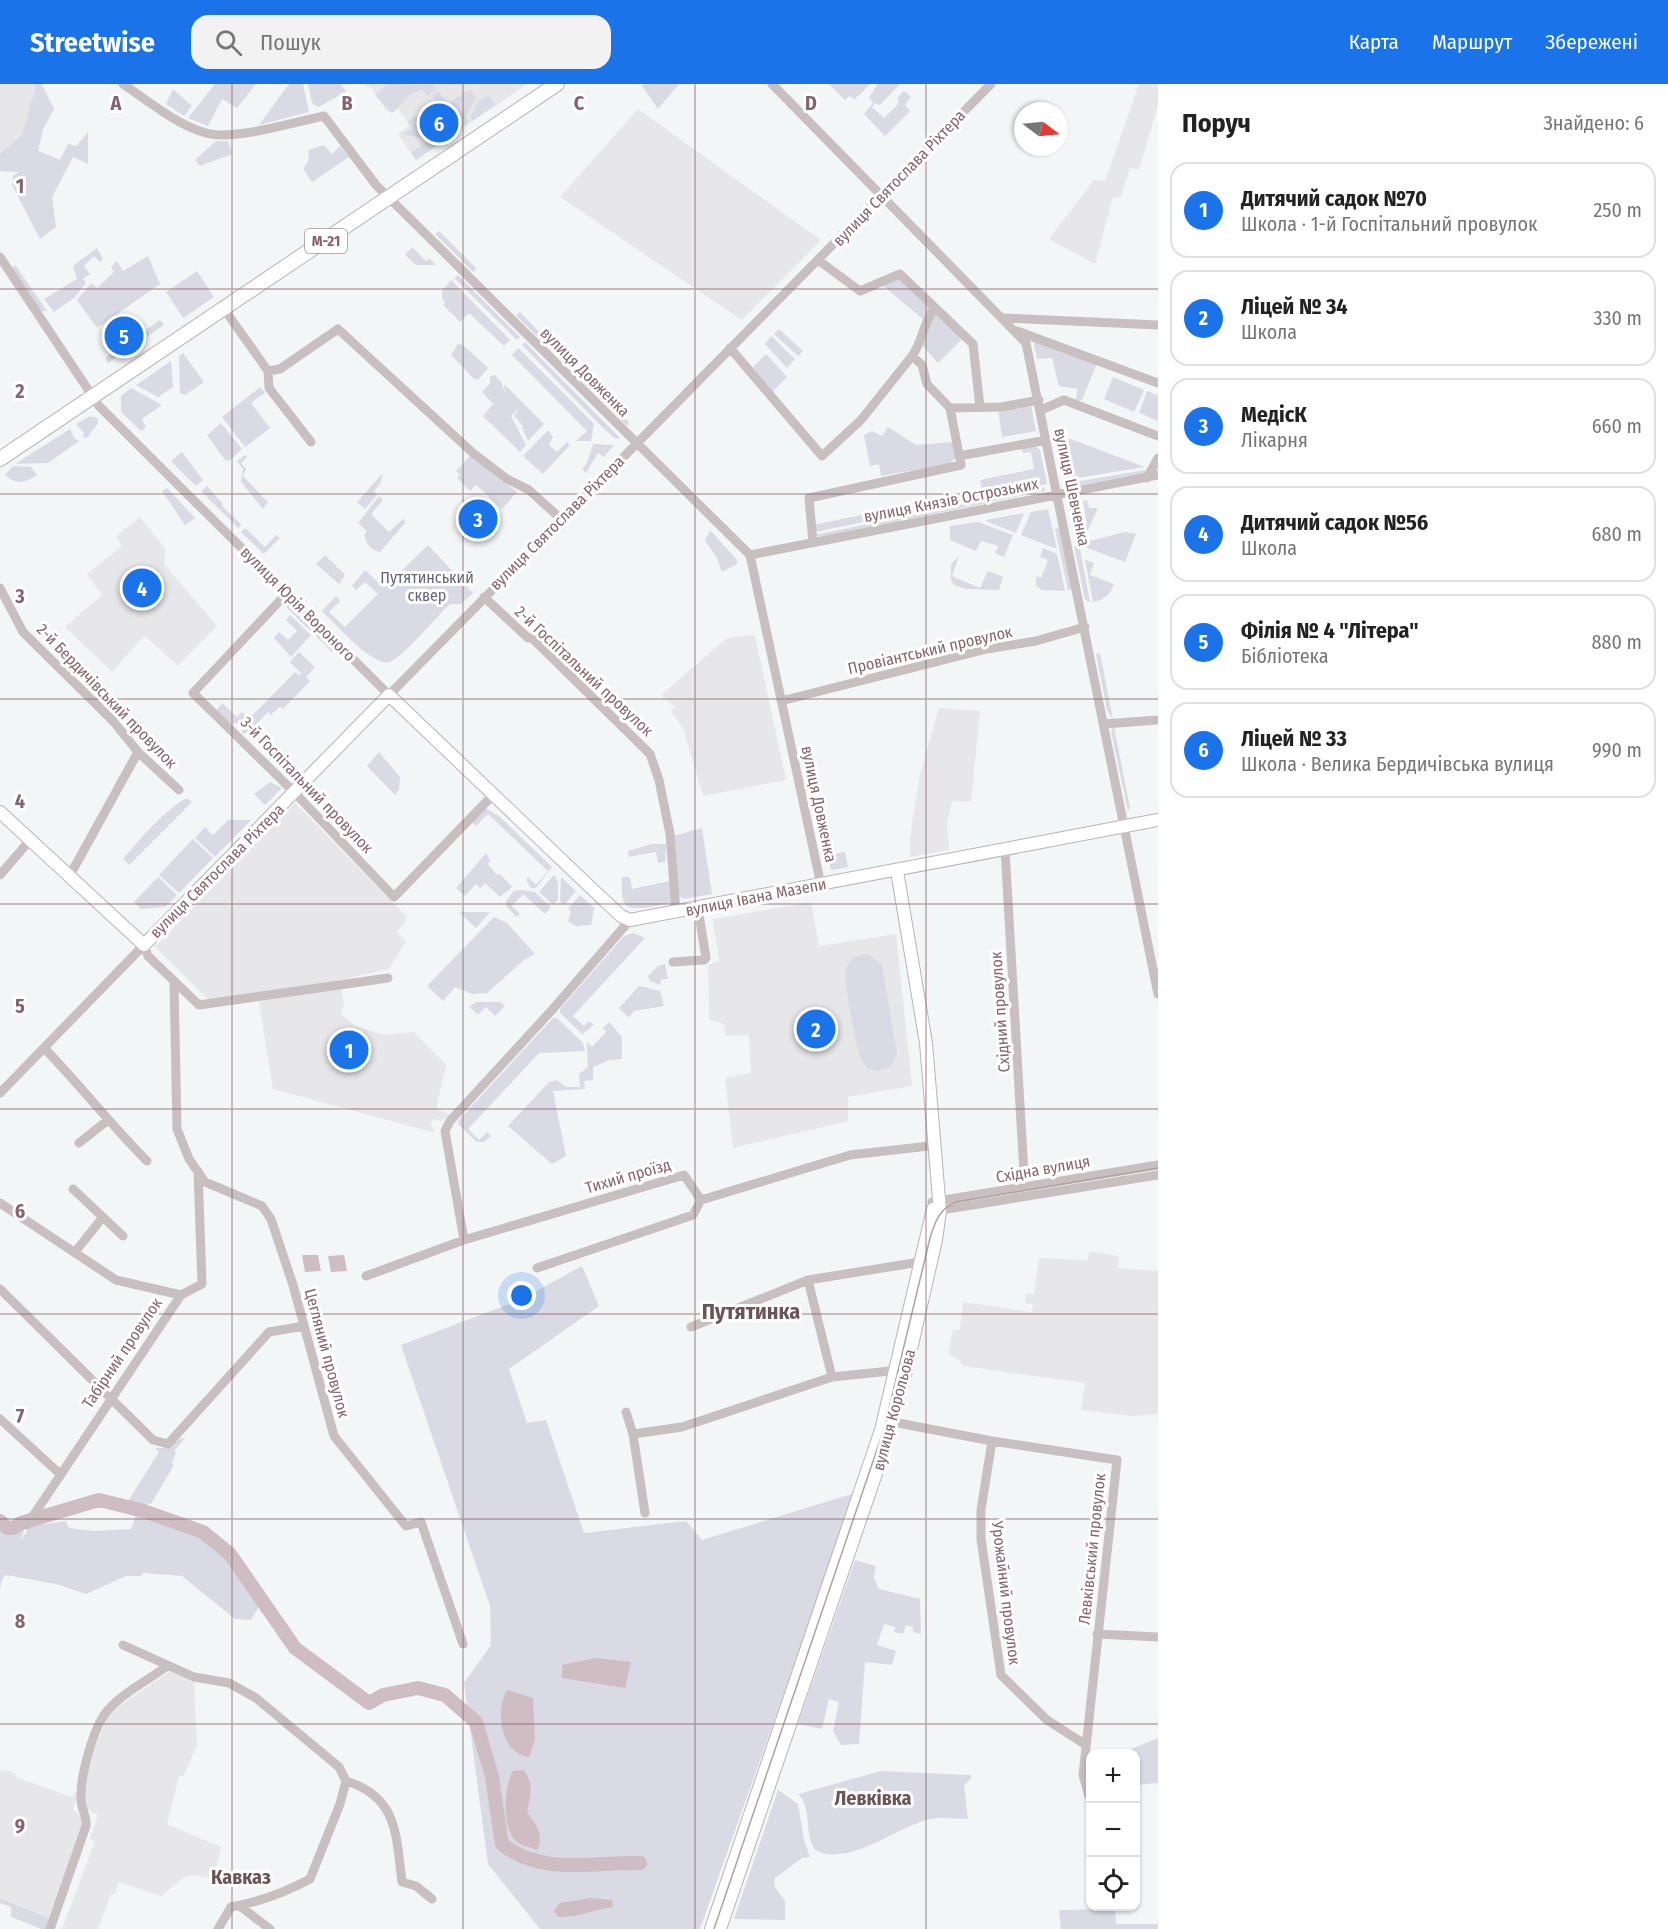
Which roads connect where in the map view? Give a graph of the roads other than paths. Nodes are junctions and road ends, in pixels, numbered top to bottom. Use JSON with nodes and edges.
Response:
{"nodes":[{"id":1,"x":123,"y":84,"type":"edge"},
{"id":2,"x":548,"y":84,"type":"edge"},
{"id":3,"x":557,"y":84,"type":"edge"},
{"id":4,"x":772,"y":84,"type":"edge"},
{"id":5,"x":991,"y":84,"type":"edge"},
{"id":6,"x":388,"y":196,"type":"junction"},
{"id":7,"x":882,"y":196,"type":"junction"},
{"id":8,"x":0,"y":256,"type":"edge"},
{"id":9,"x":818,"y":260,"type":"junction"},
{"id":10,"x":935,"y":308,"type":"junction"},
{"id":11,"x":224,"y":309,"type":"junction"},
{"id":12,"x":1004,"y":318,"type":"junction"},
{"id":13,"x":1158,"y":325,"type":"edge"},
{"id":14,"x":1017,"y":331,"type":"junction"},
{"id":15,"x":730,"y":348,"type":"junction"},
{"id":16,"x":912,"y":357,"type":"junction"},
{"id":17,"x":268,"y":371,"type":"junction"},
{"id":18,"x":1158,"y":383,"type":"edge"},
{"id":19,"x":91,"y":395,"type":"junction"},
{"id":20,"x":1039,"y":400,"type":"junction"},
{"id":21,"x":980,"y":407,"type":"junction"},
{"id":22,"x":950,"y":408,"type":"junction"},
{"id":23,"x":1041,"y":410,"type":"junction"},
{"id":24,"x":1158,"y":436,"type":"edge"},
{"id":25,"x":1047,"y":440,"type":"junction"},
{"id":26,"x":311,"y":442,"type":"dead end"},
{"id":27,"x":636,"y":444,"type":"junction"},
{"id":28,"x":0,"y":453,"type":"edge"},
{"id":29,"x":959,"y":456,"type":"junction"},
{"id":30,"x":1158,"y":458,"type":"edge"},
{"id":31,"x":0,"y":459,"type":"edge"},
{"id":32,"x":1158,"y":476,"type":"edge"},
{"id":33,"x":1147,"y":478,"type":"junction"},
{"id":34,"x":1058,"y":494,"type":"junction"},
{"id":35,"x":561,"y":519,"type":"junction"},
{"id":36,"x":813,"y":543,"type":"junction"},
{"id":37,"x":750,"y":555,"type":"junction"},
{"id":38,"x":0,"y":588,"type":"edge"},
{"id":39,"x":286,"y":593,"type":"junction"},
{"id":40,"x":484,"y":597,"type":"junction"},
{"id":41,"x":1085,"y":627,"type":"junction"},
{"id":42,"x":389,"y":695,"type":"junction"},
{"id":43,"x":782,"y":701,"type":"junction"},
{"id":44,"x":1158,"y":720,"type":"edge"},
{"id":45,"x":1104,"y":724,"type":"junction"},
{"id":46,"x":138,"y":752,"type":"junction"},
{"id":47,"x":179,"y":790,"type":"dead end"},
{"id":48,"x":294,"y":792,"type":"junction"},
{"id":49,"x":494,"y":795,"type":"junction"},
{"id":50,"x":0,"y":812,"type":"edge"},
{"id":51,"x":1158,"y":820,"type":"edge"},
{"id":52,"x":1124,"y":826,"type":"junction"},
{"id":53,"x":30,"y":840,"type":"junction"},
{"id":54,"x":1005,"y":850,"type":"junction"},
{"id":55,"x":894,"y":872,"type":"junction"},
{"id":56,"x":0,"y":875,"type":"edge"},
{"id":57,"x":69,"y":877,"type":"junction"},
{"id":58,"x":821,"y":885,"type":"junction"},
{"id":59,"x":698,"y":908,"type":"junction"},
{"id":60,"x":676,"y":912,"type":"junction"},
{"id":61,"x":630,"y":920,"type":"junction"},
{"id":62,"x":144,"y":945,"type":"junction"},
{"id":63,"x":674,"y":962,"type":"dead end"},
{"id":64,"x":388,"y":978,"type":"dead end"},
{"id":65,"x":174,"y":982,"type":"junction"},
{"id":66,"x":1158,"y":994,"type":"edge"},
{"id":67,"x":45,"y":1048,"type":"junction"},
{"id":68,"x":0,"y":1093,"type":"edge"},
{"id":69,"x":108,"y":1120,"type":"junction"},
{"id":70,"x":79,"y":1143,"type":"dead end"},
{"id":71,"x":929,"y":1146,"type":"junction"},
{"id":72,"x":147,"y":1161,"type":"dead end"},
{"id":73,"x":1158,"y":1165,"type":"edge"},
{"id":74,"x":198,"y":1171,"type":"junction"},
{"id":75,"x":1024,"y":1173,"type":"dead end"},
{"id":76,"x":1158,"y":1175,"type":"edge"},
{"id":77,"x":73,"y":1190,"type":"dead end"},
{"id":78,"x":701,"y":1200,"type":"junction"},
{"id":79,"x":0,"y":1203,"type":"edge"},
{"id":80,"x":936,"y":1207,"type":"junction"},
{"id":81,"x":103,"y":1217,"type":"junction"},
{"id":82,"x":123,"y":1236,"type":"dead end"},
{"id":83,"x":464,"y":1240,"type":"junction"},
{"id":84,"x":75,"y":1252,"type":"junction"},
{"id":85,"x":927,"y":1261,"type":"junction"},
{"id":86,"x":537,"y":1268,"type":"dead end"},
{"id":87,"x":366,"y":1276,"type":"dead end"},
{"id":88,"x":808,"y":1280,"type":"junction"},
{"id":89,"x":0,"y":1289,"type":"edge"},
{"id":90,"x":180,"y":1295,"type":"junction"},
{"id":91,"x":304,"y":1326,"type":"junction"},
{"id":92,"x":691,"y":1327,"type":"dead end"},
{"id":93,"x":901,"y":1370,"type":"junction"},
{"id":94,"x":832,"y":1377,"type":"junction"},
{"id":95,"x":110,"y":1397,"type":"junction"},
{"id":96,"x":626,"y":1412,"type":"dead end"},
{"id":97,"x":0,"y":1419,"type":"edge"},
{"id":98,"x":893,"y":1422,"type":"junction"},
{"id":99,"x":633,"y":1434,"type":"junction"},
{"id":100,"x":992,"y":1441,"type":"junction"},
{"id":101,"x":60,"y":1474,"type":"junction"},
{"id":102,"x":645,"y":1513,"type":"dead end"},
{"id":103,"x":27,"y":1525,"type":"dead end"},
{"id":104,"x":1097,"y":1634,"type":"junction"},
{"id":105,"x":1158,"y":1637,"type":"edge"},
{"id":106,"x":463,"y":1644,"type":"dead end"},
{"id":107,"x":123,"y":1645,"type":"dead end"},
{"id":108,"x":167,"y":1666,"type":"junction"},
{"id":109,"x":1086,"y":1745,"type":"junction"},
{"id":110,"x":346,"y":1781,"type":"junction"},
{"id":111,"x":1086,"y":1786,"type":"edge"},
{"id":112,"x":432,"y":1899,"type":"dead end"},
{"id":113,"x":241,"y":1907,"type":"junction"},
{"id":114,"x":50,"y":1929,"type":"edge"},
{"id":115,"x":218,"y":1929,"type":"edge"},
{"id":116,"x":270,"y":1929,"type":"edge"},
{"id":117,"x":711,"y":1929,"type":"edge"},
{"id":118,"x":720,"y":1929,"type":"edge"}],
"edges":[{"from":1,"to":6,"type":"street","name":"вулиця Довженка"},
{"from":2,"to":6,"type":"highway","number":"М-21"},
{"from":3,"to":6,"type":"highway","number":"М-21"},
{"from":4,"to":7,"type":"street","name":"вулиця Шевченка"},
{"from":5,"to":7,"type":"street","name":"вулиця Святослава Ріхтера"},
{"from":6,"to":11,"type":"highway","number":"М-21"},
{"from":6,"to":19,"type":"highway","number":"М-21"},
{"from":6,"to":27,"type":"street","name":"вулиця Довженка"},
{"from":7,"to":9,"type":"street","name":"вулиця Святослава Ріхтера"},
{"from":7,"to":12,"type":"street","name":"вулиця Шевченка"},
{"from":8,"to":19,"type":"street","name":"вулиця Юрія Вороного"},
{"from":9,"to":10,"type":"street"},
{"from":9,"to":15,"type":"street","name":"вулиця Святослава Ріхтера"},
{"from":10,"to":16,"type":"street"},
{"from":10,"to":21,"type":"street"},
{"from":11,"to":17,"type":"street"},
{"from":11,"to":19,"type":"highway","number":"М-21"},
{"from":12,"to":13,"type":"street"},
{"from":12,"to":14,"type":"street","name":"вулиця Шевченка"},
{"from":14,"to":18,"type":"street"},
{"from":14,"to":20,"type":"street","name":"вулиця Шевченка"},
{"from":15,"to":16,"type":"street"},
{"from":15,"to":27,"type":"street","name":"вулиця Святослава Ріхтера"},
{"from":16,"to":22,"type":"street"},
{"from":17,"to":26,"type":"street"},
{"from":17,"to":35,"type":"street"},
{"from":19,"to":28,"type":"highway","number":"М-21"},
{"from":19,"to":31,"type":"highway","number":"М-21"},
{"from":19,"to":39,"type":"street","name":"вулиця Юрія Вороного"},
{"from":20,"to":21,"type":"street"},
{"from":20,"to":23,"type":"street","name":"вулиця Шевченка"},
{"from":21,"to":22,"type":"street"},
{"from":22,"to":29,"type":"street"},
{"from":23,"to":24,"type":"street"},
{"from":23,"to":25,"type":"street","name":"вулиця Шевченка"},
{"from":25,"to":29,"type":"street"},
{"from":25,"to":34,"type":"street","name":"вулиця Шевченка"},
{"from":27,"to":35,"type":"street","name":"вулиця Святослава Ріхтера"},
{"from":27,"to":37,"type":"street","name":"вулиця Довженка"},
{"from":29,"to":36,"type":"street"},
{"from":30,"to":33,"type":"street"},
{"from":32,"to":33,"type":"street","name":"вулиця Князів Острозьких"},
{"from":33,"to":34,"type":"street","name":"вулиця Князів Острозьких"},
{"from":34,"to":36,"type":"street","name":"вулиця Князів Острозьких"},
{"from":34,"to":41,"type":"street","name":"вулиця Шевченка"},
{"from":35,"to":40,"type":"street","name":"вулиця Святослава Ріхтера"},
{"from":36,"to":37,"type":"street","name":"вулиця Князів Острозьких"},
{"from":37,"to":43,"type":"street","name":"вулиця Довженка"},
{"from":38,"to":46,"type":"street","name":"2-й Бердичівський провулок"},
{"from":39,"to":42,"type":"street","name":"вулиця Юрія Вороного"},
{"from":39,"to":48,"type":"street","name":"3-й Госпітальний провулок"},
{"from":40,"to":42,"type":"street","name":"вулиця Святослава Ріхтера"},
{"from":40,"to":60,"type":"street","name":"2-й Госпітальний провулок"},
{"from":41,"to":43,"type":"street","name":"Провіантський провулок"},
{"from":41,"to":45,"type":"street","name":"вулиця Шевченка"},
{"from":42,"to":48,"type":"main road","name":"вулиця Святослава Ріхтера"},
{"from":42,"to":49,"type":"main road","name":"вулиця Юрія Вороного"},
{"from":43,"to":58,"type":"street","name":"вулиця Довженка"},
{"from":44,"to":45,"type":"street"},
{"from":45,"to":52,"type":"street","name":"вулиця Шевченка"},
{"from":46,"to":47,"type":"street","name":"2-й Бердичівський провулок"},
{"from":46,"to":57,"type":"street"},
{"from":48,"to":49,"type":"street","name":"3-й Госпітальний провулок"},
{"from":48,"to":62,"type":"main road","name":"вулиця Святослава Ріхтера"},
{"from":49,"to":61,"type":"main road","name":"вулиця Юрія Вороного"},
{"from":50,"to":53,"type":"main road"},
{"from":51,"to":52,"type":"main road","name":"вулиця Івана Мазепи"},
{"from":52,"to":54,"type":"main road","name":"вулиця Івана Мазепи"},
{"from":52,"to":66,"type":"street","name":"вулиця Шевченка"},
{"from":53,"to":56,"type":"street"},
{"from":53,"to":57,"type":"main road"},
{"from":54,"to":55,"type":"main road","name":"вулиця Івана Мазепи"},
{"from":54,"to":75,"type":"street","name":"Східний провулок"},
{"from":55,"to":58,"type":"main road","name":"вулиця Івана Мазепи"},
{"from":55,"to":71,"type":"main road","name":"вулиця Корольова"},
{"from":55,"to":80,"type":"main road","name":"вулиця Корольова"},
{"from":57,"to":62,"type":"main road"},
{"from":58,"to":59,"type":"main road","name":"вулиця Івана Мазепи"},
{"from":59,"to":60,"type":"main road","name":"вулиця Івана Мазепи"},
{"from":59,"to":63,"type":"street"},
{"from":60,"to":61,"type":"main road","name":"вулиця Івана Мазепи"},
{"from":61,"to":83,"type":"street"},
{"from":62,"to":65,"type":"street"},
{"from":62,"to":67,"type":"street","name":"вулиця Святослава Ріхтера"},
{"from":64,"to":65,"type":"street"},
{"from":65,"to":74,"type":"street","name":"Табірний провулок"},
{"from":67,"to":68,"type":"street","name":"вулиця Святослава Ріхтера"},
{"from":67,"to":69,"type":"street"},
{"from":69,"to":70,"type":"street"},
{"from":69,"to":72,"type":"street"},
{"from":71,"to":78,"type":"street"},
{"from":71,"to":80,"type":"main road","name":"вулиця Корольова"},
{"from":73,"to":80,"type":"street","name":"Східна вулиця"},
{"from":74,"to":90,"type":"street","name":"Табірний провулок"},
{"from":74,"to":91,"type":"street","name":"Цегляний провулок"},
{"from":76,"to":80,"type":"street","name":"Східна вулиця"},
{"from":77,"to":81,"type":"street"},
{"from":78,"to":83,"type":"street","name":"Тихий проїзд"},
{"from":78,"to":86,"type":"street"},
{"from":79,"to":84,"type":"street"},
{"from":80,"to":85,"type":"main road","name":"вулиця Корольова"},
{"from":81,"to":82,"type":"street"},
{"from":81,"to":84,"type":"street"},
{"from":83,"to":87,"type":"street","name":"Тихий проїзд"},
{"from":84,"to":90,"type":"street"},
{"from":85,"to":88,"type":"street"},
{"from":85,"to":93,"type":"main road","name":"вулиця Корольова"},
{"from":88,"to":92,"type":"street"},
{"from":88,"to":94,"type":"street"},
{"from":89,"to":95,"type":"street"},
{"from":90,"to":95,"type":"street","name":"Табірний провулок"},
{"from":91,"to":95,"type":"street"},
{"from":91,"to":106,"type":"street","name":"Цегляний провулок"},
{"from":93,"to":94,"type":"street"},
{"from":93,"to":98,"type":"main road","name":"вулиця Корольова"},
{"from":93,"to":117,"type":"main road","name":"вулиця Корольова"},
{"from":94,"to":99,"type":"street"},
{"from":95,"to":101,"type":"street","name":"Табірний провулок"},
{"from":96,"to":99,"type":"street"},
{"from":97,"to":101,"type":"street"},
{"from":98,"to":100,"type":"street","name":"Левківський провулок"},
{"from":98,"to":118,"type":"main road","name":"вулиця Корольова"},
{"from":99,"to":102,"type":"street"},
{"from":100,"to":104,"type":"street","name":"Левківський провулок"},
{"from":100,"to":109,"type":"street","name":"Урожайний провулок"},
{"from":101,"to":103,"type":"street","name":"Табірний провулок"},
{"from":104,"to":105,"type":"street"},
{"from":104,"to":109,"type":"street","name":"Левківський провулок"},
{"from":107,"to":108,"type":"street"},
{"from":108,"to":110,"type":"street"},
{"from":108,"to":114,"type":"street"},
{"from":109,"to":111,"type":"street","name":"Левківський провулок"},
{"from":110,"to":112,"type":"street"},
{"from":110,"to":113,"type":"street"},
{"from":113,"to":115,"type":"street"},
{"from":113,"to":116,"type":"street"}]}
